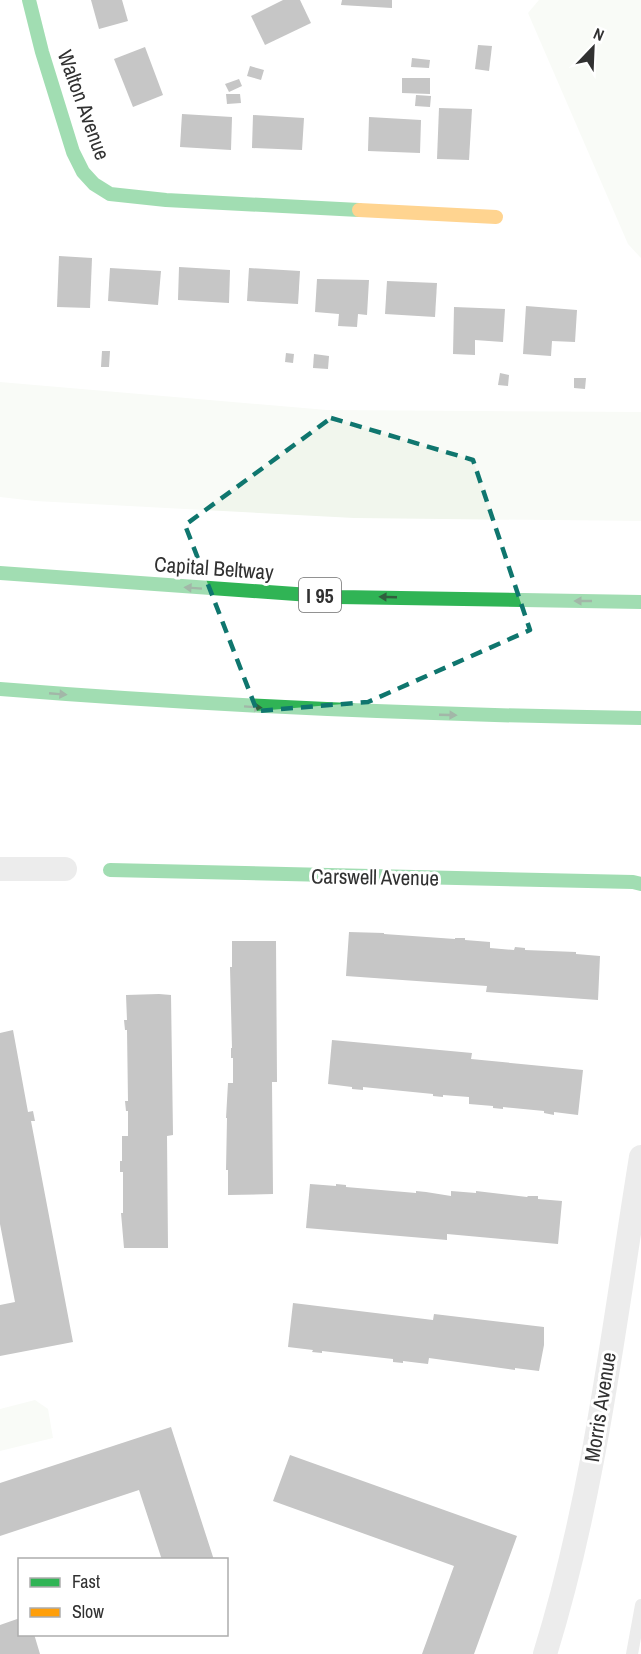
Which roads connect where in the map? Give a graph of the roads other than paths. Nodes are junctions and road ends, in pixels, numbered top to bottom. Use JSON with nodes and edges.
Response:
{"nodes":[{"id":1,"x":29,"y":0,"type":"edge"},
{"id":2,"x":496,"y":217,"type":"dead end"},
{"id":3,"x":0,"y":573,"type":"edge"},
{"id":4,"x":641,"y":602,"type":"edge"},
{"id":5,"x":0,"y":689,"type":"edge"},
{"id":6,"x":641,"y":718,"type":"edge"},
{"id":7,"x":0,"y":868,"type":"edge"},
{"id":8,"x":65,"y":869,"type":"dead end"},
{"id":9,"x":110,"y":870,"type":"dead end"},
{"id":10,"x":641,"y":884,"type":"edge"},
{"id":11,"x":641,"y":1157,"type":"edge"},
{"id":12,"x":641,"y":1605,"type":"edge"},
{"id":13,"x":545,"y":1654,"type":"edge"},
{"id":14,"x":632,"y":1654,"type":"edge"}],
"edges":[{"from":1,"to":2,"type":"main road","name":"Walton Avenue"},
{"from":4,"to":3,"type":"main road","name":"Capital Beltway","number":"I 95","one_way":true},
{"from":5,"to":6,"type":"main road","one_way":true},
{"from":7,"to":8,"type":"street"},
{"from":9,"to":10,"type":"main road","name":"Carswell Avenue"},
{"from":11,"to":13,"type":"street","name":"Morris Avenue"},
{"from":12,"to":14,"type":"lane"}]}
